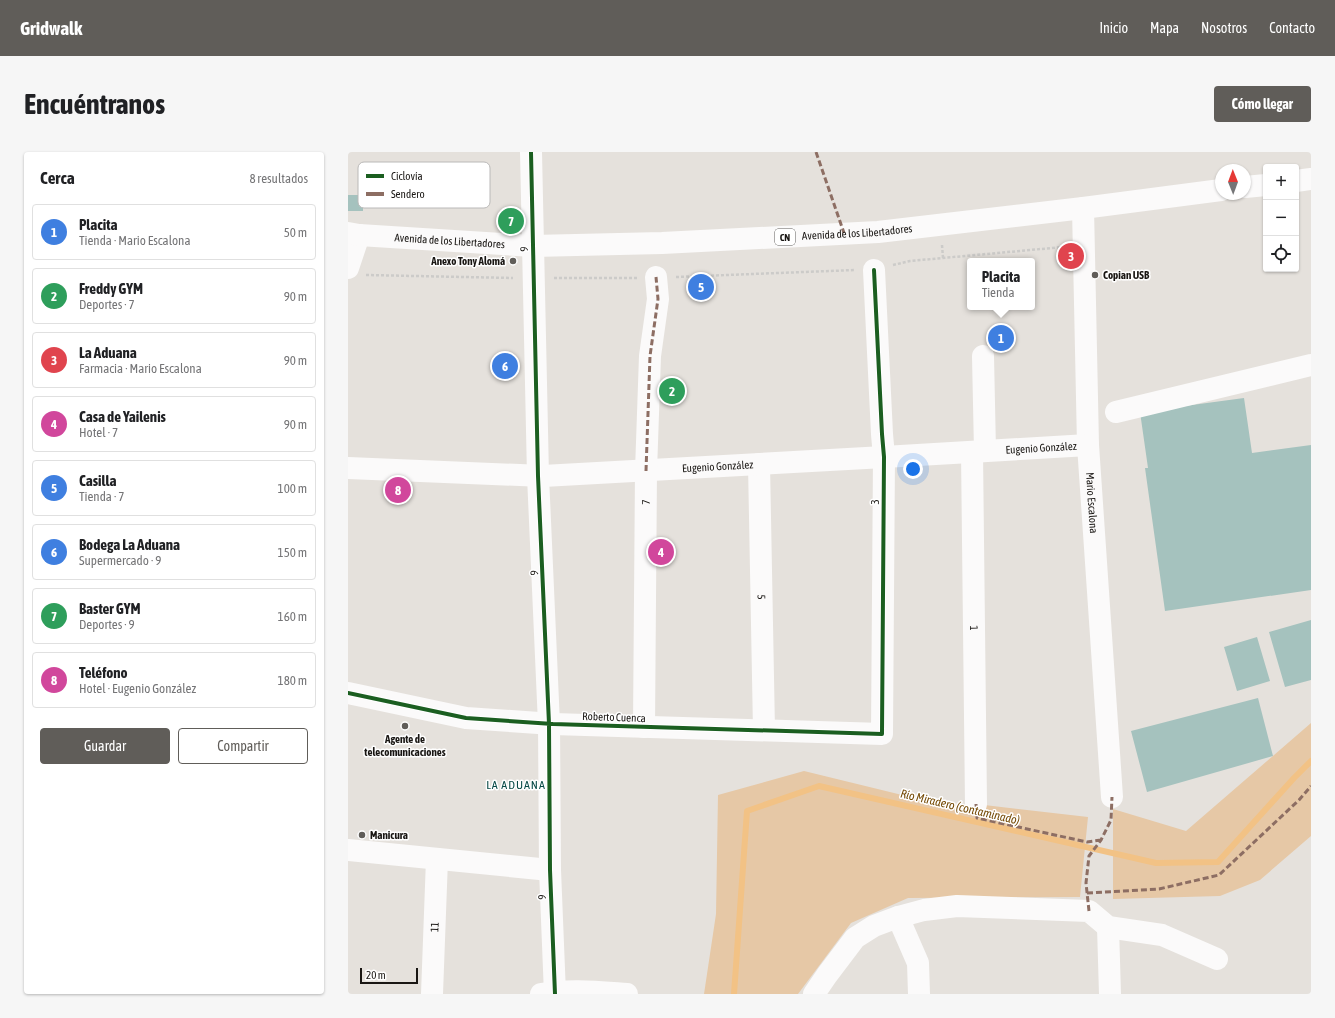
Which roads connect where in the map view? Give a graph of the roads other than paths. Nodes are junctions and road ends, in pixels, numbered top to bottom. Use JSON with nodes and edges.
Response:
{"nodes":[{"id":1,"x":531,"y":152,"type":"edge"},
{"id":2,"x":1311,"y":179,"type":"edge"},
{"id":3,"x":1299,"y":181,"type":"edge"},
{"id":4,"x":1263,"y":185,"type":"edge"},
{"id":5,"x":1251,"y":186,"type":"edge"},
{"id":6,"x":1215,"y":191,"type":"edge"},
{"id":7,"x":1083,"y":208,"type":"junction"},
{"id":8,"x":354,"y":234,"type":"edge"},
{"id":9,"x":533,"y":246,"type":"junction"},
{"id":10,"x":874,"y":270,"type":"road end"},
{"id":11,"x":356,"y":272,"type":"edge"},
{"id":12,"x":656,"y":277,"type":"road end"},
{"id":13,"x":983,"y":356,"type":"dead end"},
{"id":14,"x":1311,"y":365,"type":"edge"},
{"id":15,"x":1116,"y":412,"type":"dead end"},
{"id":16,"x":1088,"y":445,"type":"junction"},
{"id":17,"x":978,"y":451,"type":"junction"},
{"id":18,"x":884,"y":457,"type":"junction"},
{"id":19,"x":759,"y":464,"type":"junction"},
{"id":20,"x":348,"y":468,"type":"edge"},
{"id":21,"x":646,"y":471,"type":"junction"},
{"id":22,"x":538,"y":476,"type":"junction"},
{"id":23,"x":348,"y":692,"type":"edge"},
{"id":24,"x":549,"y":724,"type":"junction"},
{"id":25,"x":644,"y":727,"type":"junction"},
{"id":26,"x":764,"y":730,"type":"junction"},
{"id":27,"x":882,"y":734,"type":"joint"},
{"id":28,"x":1112,"y":797,"type":"dead end"},
{"id":29,"x":976,"y":804,"type":"dead end"},
{"id":30,"x":348,"y":850,"type":"edge"},
{"id":31,"x":437,"y":859,"type":"junction"},
{"id":32,"x":550,"y":870,"type":"junction"},
{"id":33,"x":898,"y":917,"type":"junction"},
{"id":34,"x":1108,"y":927,"type":"junction"},
{"id":35,"x":1217,"y":959,"type":"dead end"},
{"id":36,"x":550,"y":993,"type":"edge"},
{"id":37,"x":432,"y":994,"type":"edge"},
{"id":38,"x":627,"y":994,"type":"edge"},
{"id":39,"x":814,"y":994,"type":"edge"},
{"id":40,"x":920,"y":994,"type":"edge"},
{"id":41,"x":1110,"y":994,"type":"edge"}],
"edges":[{"from":1,"to":9,"type":"street","name":"9"},
{"from":2,"to":3,"type":"street"},
{"from":4,"to":5,"type":"street"},
{"from":6,"to":7,"type":"street","name":"Avenida de los Libertadores","number":"CN"},
{"from":7,"to":9,"type":"street","name":"Avenida de los Libertadores","number":"CN"},
{"from":7,"to":16,"type":"street","name":"Mario Escalona"},
{"from":8,"to":9,"type":"street","name":"Avenida de los Libertadores","number":"CN"},
{"from":8,"to":11,"type":"street"},
{"from":9,"to":22,"type":"street","name":"9"},
{"from":10,"to":18,"type":"street","name":"3"},
{"from":12,"to":21,"type":"street","name":"7"},
{"from":13,"to":17,"type":"street","name":"1"},
{"from":14,"to":15,"type":"street"},
{"from":16,"to":17,"type":"street","name":"Eugenio González"},
{"from":16,"to":28,"type":"street","name":"Mario Escalona"},
{"from":17,"to":18,"type":"street","name":"Eugenio González"},
{"from":17,"to":29,"type":"street","name":"1"},
{"from":18,"to":19,"type":"street","name":"Eugenio González"},
{"from":18,"to":27,"type":"street","name":"3"},
{"from":19,"to":21,"type":"street","name":"Eugenio González"},
{"from":19,"to":26,"type":"street","name":"5"},
{"from":20,"to":22,"type":"street","name":"Eugenio González"},
{"from":21,"to":22,"type":"street","name":"Eugenio González"},
{"from":21,"to":25,"type":"street","name":"7"},
{"from":22,"to":24,"type":"street","name":"9"},
{"from":23,"to":24,"type":"street","name":"Roberto Cuenca"},
{"from":24,"to":25,"type":"street","name":"Roberto Cuenca"},
{"from":24,"to":32,"type":"street","name":"9"},
{"from":25,"to":26,"type":"street","name":"Roberto Cuenca"},
{"from":26,"to":27,"type":"street","name":"Roberto Cuenca"},
{"from":30,"to":31,"type":"street"},
{"from":31,"to":32,"type":"street"},
{"from":31,"to":37,"type":"street","name":"11"},
{"from":32,"to":36,"type":"street","name":"9"},
{"from":33,"to":34,"type":"street"},
{"from":33,"to":39,"type":"street"},
{"from":33,"to":40,"type":"street"},
{"from":34,"to":35,"type":"street"},
{"from":34,"to":41,"type":"street"},
{"from":36,"to":38,"type":"street"}]}
